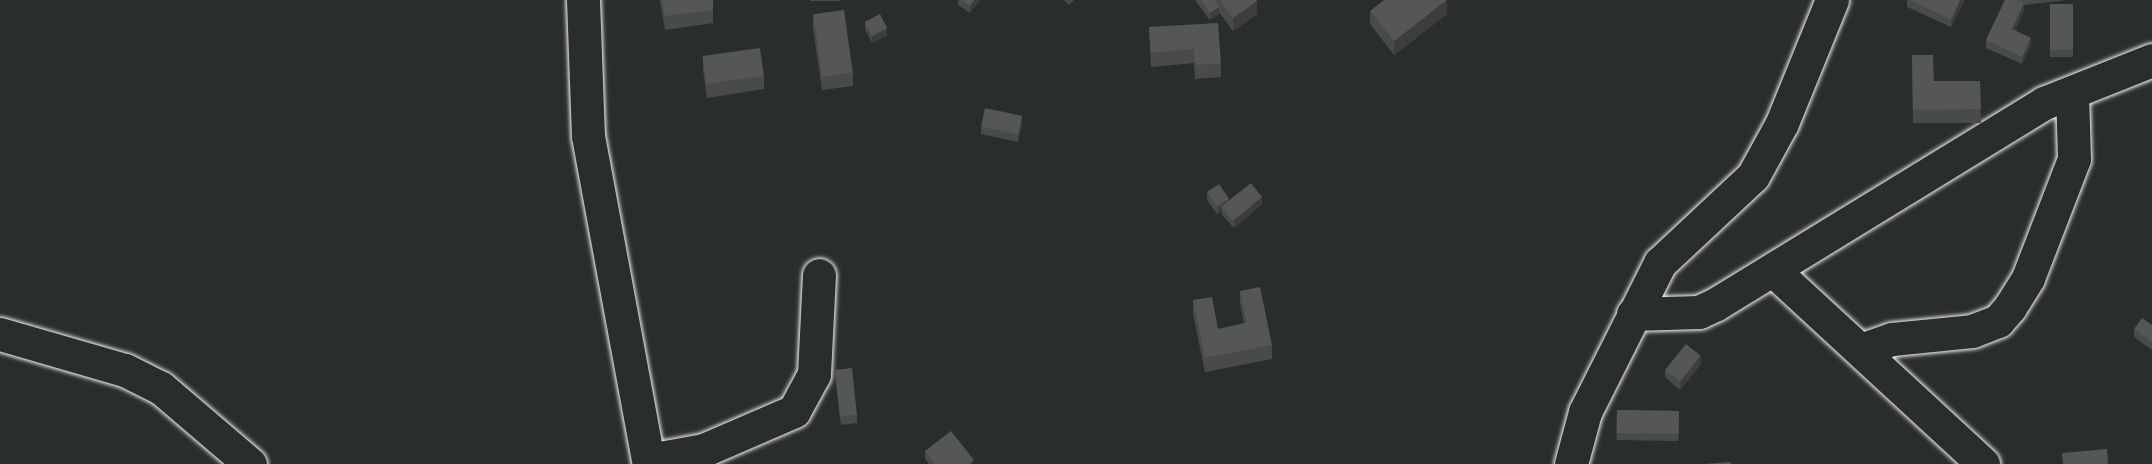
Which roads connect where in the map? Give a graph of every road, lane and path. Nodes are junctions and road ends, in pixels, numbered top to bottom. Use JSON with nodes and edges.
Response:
{"nodes":[{"id":1,"x":583,"y":0,"type":"edge"},
{"id":2,"x":1832,"y":0,"type":"edge"},
{"id":3,"x":2152,"y":60,"type":"edge"},
{"id":4,"x":2072,"y":93,"type":"junction"},
{"id":5,"x":1773,"y":270,"type":"junction"},
{"id":6,"x":819,"y":275,"type":"dead end"},
{"id":7,"x":1633,"y":314,"type":"junction"},
{"id":8,"x":0,"y":334,"type":"edge"},
{"id":9,"x":1863,"y":349,"type":"junction"},
{"id":10,"x":649,"y":462,"type":"edge"},
{"id":11,"x":250,"y":464,"type":"edge"},
{"id":12,"x":1571,"y":464,"type":"edge"},
{"id":13,"x":1983,"y":464,"type":"edge"}],
"edges":[{"from":1,"to":10,"type":"street"},
{"from":2,"to":7,"type":"street"},
{"from":3,"to":4,"type":"street"},
{"from":4,"to":5,"type":"street"},
{"from":4,"to":9,"type":"street"},
{"from":5,"to":7,"type":"street"},
{"from":5,"to":9,"type":"street"},
{"from":6,"to":10,"type":"street"},
{"from":7,"to":12,"type":"street"},
{"from":8,"to":11,"type":"street"},
{"from":9,"to":13,"type":"street"}]}
